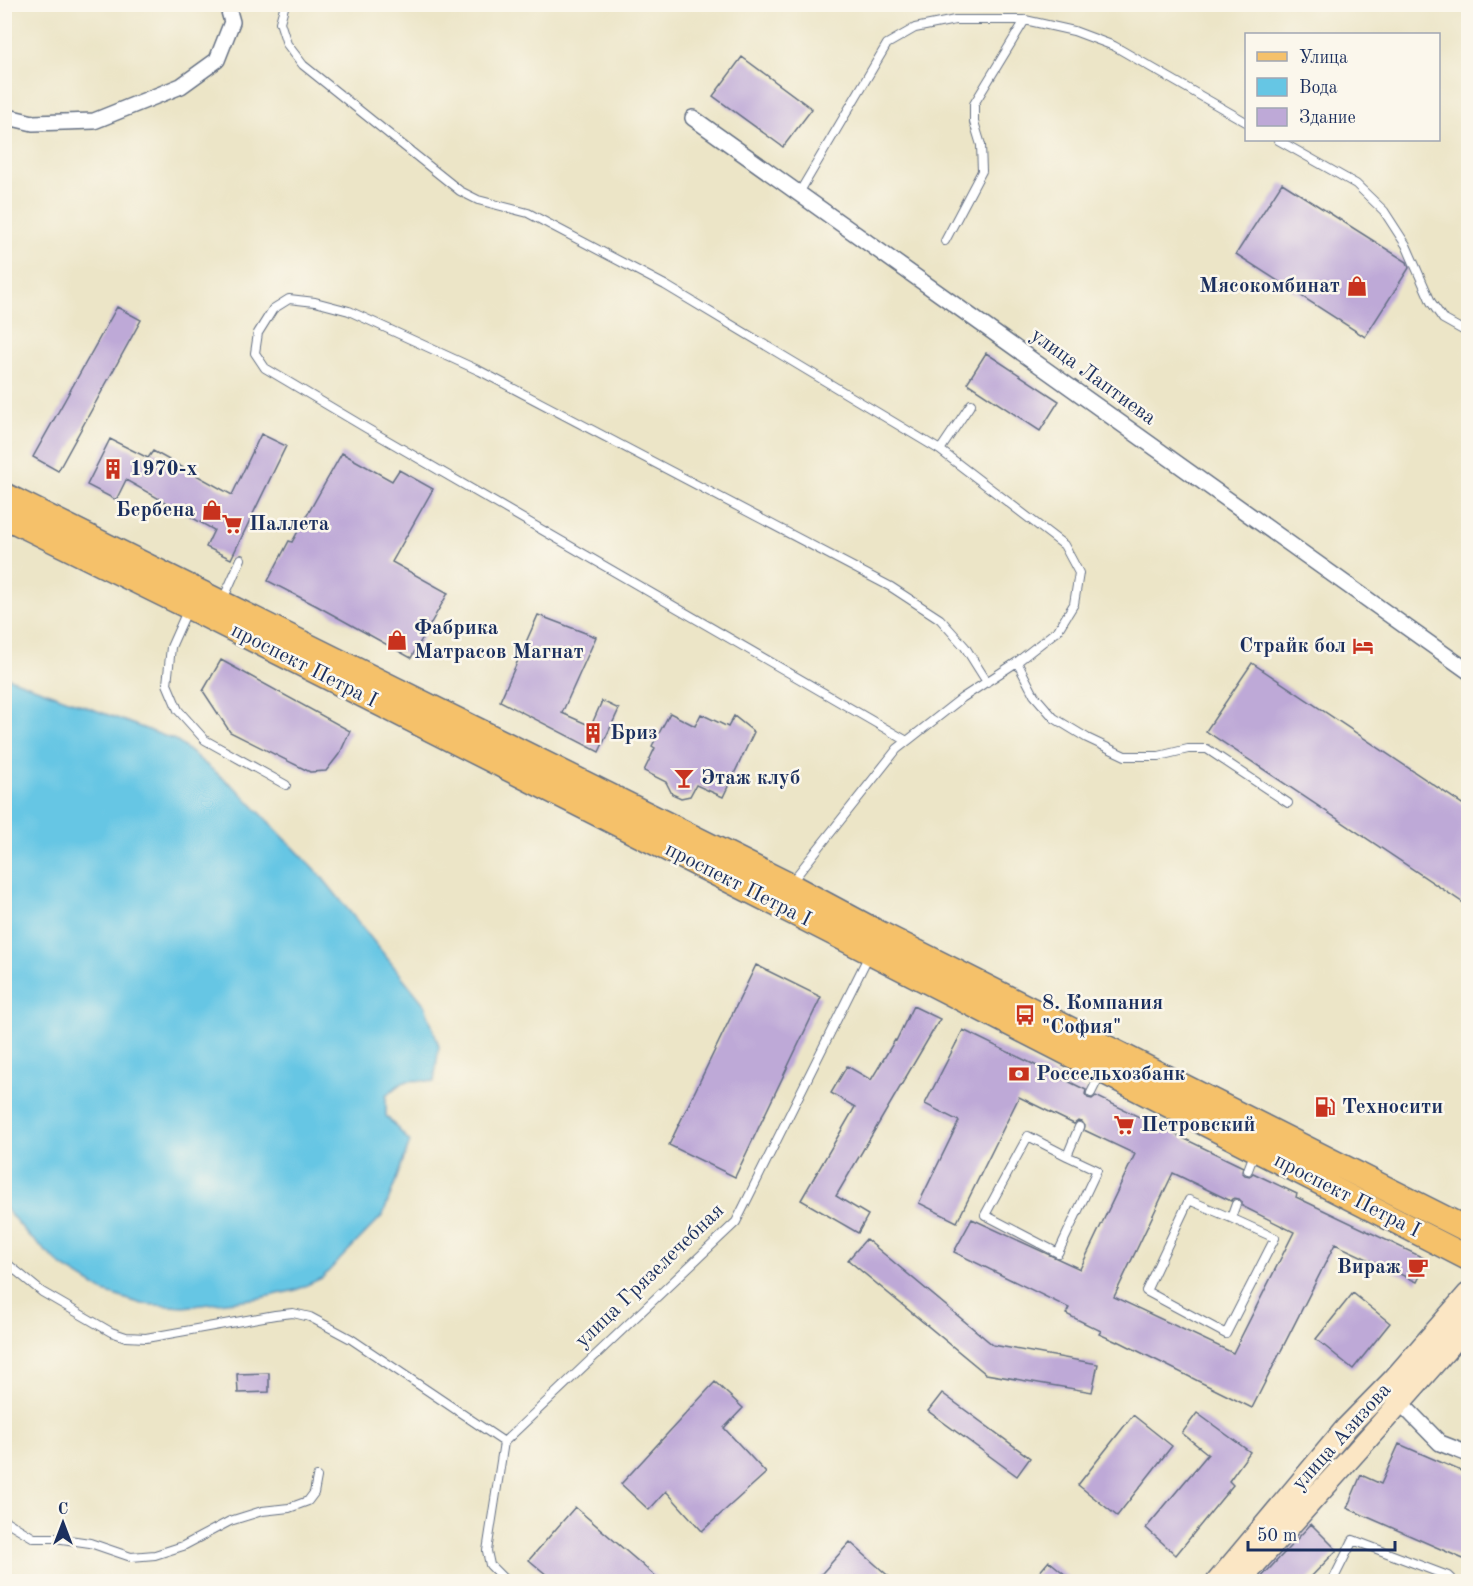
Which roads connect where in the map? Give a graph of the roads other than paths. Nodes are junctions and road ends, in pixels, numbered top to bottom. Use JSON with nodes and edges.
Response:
{"nodes":[{"id":1,"x":227,"y":4,"type":"edge"},
{"id":2,"x":285,"y":4,"type":"edge"},
{"id":3,"x":1025,"y":20,"type":"junction"},
{"id":4,"x":4,"y":116,"type":"edge"},
{"id":5,"x":693,"y":118,"type":"dead end"},
{"id":6,"x":1245,"y":121,"type":"edge"},
{"id":7,"x":1280,"y":141,"type":"edge"},
{"id":8,"x":799,"y":193,"type":"junction"},
{"id":9,"x":945,"y":242,"type":"dead end"},
{"id":10,"x":1468,"y":333,"type":"edge"},
{"id":11,"x":971,"y":404,"type":"dead end"},
{"id":12,"x":940,"y":450,"type":"junction"},
{"id":13,"x":4,"y":495,"type":"edge"},
{"id":14,"x":4,"y":516,"type":"edge"},
{"id":15,"x":241,"y":559,"type":"dead end"},
{"id":16,"x":222,"y":603,"type":"junction"},
{"id":17,"x":189,"y":607,"type":"junction"},
{"id":18,"x":1017,"y":662,"type":"junction"},
{"id":19,"x":1468,"y":671,"type":"edge"},
{"id":20,"x":987,"y":682,"type":"junction"},
{"id":21,"x":907,"y":741,"type":"junction"},
{"id":22,"x":286,"y":785,"type":"dead end"},
{"id":23,"x":1288,"y":803,"type":"dead end"},
{"id":24,"x":789,"y":885,"type":"junction"},
{"id":25,"x":870,"y":952,"type":"junction"},
{"id":26,"x":1102,"y":1071,"type":"junction"},
{"id":27,"x":1091,"y":1093,"type":"dead end"},
{"id":28,"x":1079,"y":1127,"type":"dead end"},
{"id":29,"x":1067,"y":1156,"type":"junction"},
{"id":30,"x":1236,"y":1204,"type":"dead end"},
{"id":31,"x":1231,"y":1218,"type":"junction"},
{"id":32,"x":1468,"y":1230,"type":"edge"},
{"id":33,"x":1468,"y":1258,"type":"edge"},
{"id":34,"x":4,"y":1261,"type":"edge"},
{"id":35,"x":1468,"y":1294,"type":"edge"},
{"id":36,"x":1468,"y":1325,"type":"edge"},
{"id":37,"x":1386,"y":1388,"type":"junction"},
{"id":38,"x":1401,"y":1403,"type":"junction"},
{"id":39,"x":504,"y":1442,"type":"junction"},
{"id":40,"x":1468,"y":1454,"type":"edge"},
{"id":41,"x":316,"y":1477,"type":"dead end"},
{"id":42,"x":4,"y":1520,"type":"edge"},
{"id":43,"x":507,"y":1581,"type":"edge"},
{"id":44,"x":1217,"y":1581,"type":"edge"},
{"id":45,"x":1239,"y":1581,"type":"edge"},
{"id":46,"x":1332,"y":1581,"type":"edge"},
{"id":47,"x":1454,"y":1581,"type":"edge"}],
"edges":[{"from":1,"to":4,"type":"street"},
{"from":2,"to":12,"type":"lane"},
{"from":3,"to":6,"type":"lane"},
{"from":3,"to":8,"type":"lane"},
{"from":3,"to":9,"type":"lane"},
{"from":5,"to":8,"type":"street","name":"улица Лаптиева"},
{"from":7,"to":10,"type":"lane"},
{"from":8,"to":19,"type":"street","name":"улица Лаптиева"},
{"from":11,"to":12,"type":"lane"},
{"from":12,"to":18,"type":"lane"},
{"from":13,"to":16,"type":"main road","name":"проспект Петра I"},
{"from":14,"to":17,"type":"main road","name":"проспект Петра I"},
{"from":15,"to":16,"type":"lane"},
{"from":16,"to":24,"type":"main road","name":"проспект Петра I"},
{"from":17,"to":22,"type":"lane"},
{"from":17,"to":25,"type":"main road","name":"проспект Петра I"},
{"from":18,"to":20,"type":"lane"},
{"from":18,"to":23,"type":"lane"},
{"from":20,"to":21,"type":"lane"},
{"from":20,"to":21,"type":"lane"},
{"from":21,"to":24,"type":"lane"},
{"from":24,"to":32,"type":"main road","name":"проспект Петра I"},
{"from":25,"to":26,"type":"main road","name":"проспект Петра I"},
{"from":25,"to":39,"type":"lane","name":"улица Грязелечебная"},
{"from":26,"to":27,"type":"lane"},
{"from":26,"to":33,"type":"main road","name":"проспект Петра I"},
{"from":28,"to":29,"type":"lane"},
{"from":29,"to":29,"type":"lane"},
{"from":30,"to":31,"type":"lane"},
{"from":31,"to":31,"type":"lane"},
{"from":34,"to":39,"type":"lane"},
{"from":35,"to":37,"type":"main road","name":"улица Азизова"},
{"from":36,"to":38,"type":"main road","name":"улица Азизова"},
{"from":37,"to":38,"type":"street"},
{"from":37,"to":44,"type":"main road","name":"улица Азизова"},
{"from":38,"to":40,"type":"street"},
{"from":38,"to":45,"type":"main road","name":"улица Азизова"},
{"from":39,"to":43,"type":"lane"},
{"from":41,"to":42,"type":"lane"},
{"from":46,"to":47,"type":"lane"}]}
